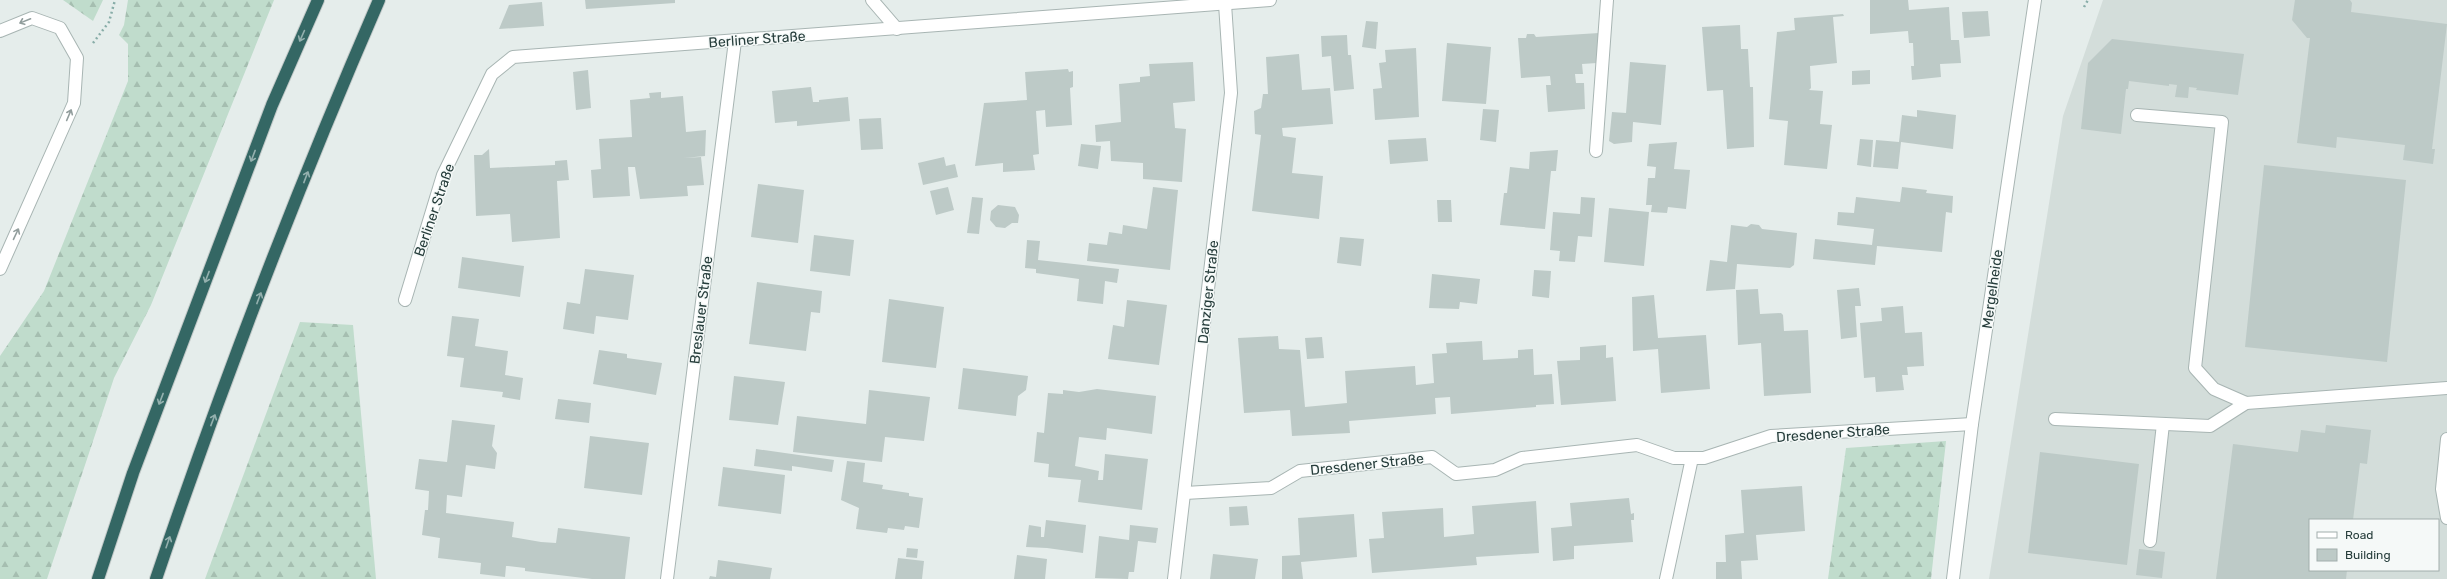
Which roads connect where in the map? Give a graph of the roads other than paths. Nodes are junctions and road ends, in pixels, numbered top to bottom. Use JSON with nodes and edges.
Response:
{"nodes":[{"id":1,"x":318,"y":0,"type":"edge"},
{"id":2,"x":379,"y":0,"type":"edge"},
{"id":3,"x":872,"y":0,"type":"edge"},
{"id":4,"x":1270,"y":0,"type":"edge"},
{"id":5,"x":1607,"y":0,"type":"edge"},
{"id":6,"x":2035,"y":0,"type":"edge"},
{"id":7,"x":1225,"y":4,"type":"junction"},
{"id":8,"x":898,"y":29,"type":"junction"},
{"id":9,"x":0,"y":31,"type":"edge"},
{"id":10,"x":735,"y":41,"type":"junction"},
{"id":11,"x":2137,"y":115,"type":"dead end"},
{"id":12,"x":1596,"y":151,"type":"dead end"},
{"id":13,"x":0,"y":269,"type":"edge"},
{"id":14,"x":405,"y":300,"type":"dead end"},
{"id":15,"x":2447,"y":388,"type":"edge"},
{"id":16,"x":2246,"y":403,"type":"junction"},
{"id":17,"x":2055,"y":418,"type":"dead end"},
{"id":18,"x":1972,"y":424,"type":"junction"},
{"id":19,"x":2163,"y":424,"type":"junction"},
{"id":20,"x":2447,"y":439,"type":"edge"},
{"id":21,"x":1692,"y":458,"type":"junction"},
{"id":22,"x":1185,"y":493,"type":"junction"},
{"id":23,"x":2447,"y":518,"type":"edge"},
{"id":24,"x":2150,"y":541,"type":"dead end"},
{"id":25,"x":98,"y":579,"type":"edge"},
{"id":26,"x":156,"y":579,"type":"edge"},
{"id":27,"x":667,"y":579,"type":"edge"},
{"id":28,"x":1174,"y":579,"type":"edge"},
{"id":29,"x":1666,"y":579,"type":"edge"},
{"id":30,"x":1953,"y":579,"type":"edge"}],
"edges":[{"from":1,"to":25,"type":"highway","one_way":true},
{"from":26,"to":2,"type":"highway","one_way":true},
{"from":3,"to":8,"type":"street"},
{"from":4,"to":7,"type":"street","name":"Berliner Straße"},
{"from":5,"to":12,"type":"street"},
{"from":6,"to":18,"type":"street","name":"Mergelheide"},
{"from":7,"to":8,"type":"street","name":"Berliner Straße"},
{"from":7,"to":22,"type":"street","name":"Danziger Straße"},
{"from":8,"to":10,"type":"street","name":"Berliner Straße"},
{"from":13,"to":9,"type":"street","one_way":true},
{"from":10,"to":14,"type":"street","name":"Berliner Straße"},
{"from":10,"to":27,"type":"street","name":"Breslauer Straße"},
{"from":11,"to":16,"type":"street"},
{"from":15,"to":16,"type":"street"},
{"from":16,"to":19,"type":"street"},
{"from":17,"to":19,"type":"street"},
{"from":18,"to":21,"type":"street","name":"Dresdener Straße"},
{"from":18,"to":30,"type":"street","name":"Mergelheide"},
{"from":19,"to":24,"type":"street"},
{"from":20,"to":23,"type":"street"},
{"from":21,"to":22,"type":"street","name":"Dresdener Straße"},
{"from":21,"to":29,"type":"street"},
{"from":22,"to":28,"type":"street","name":"Danziger Straße"}]}
